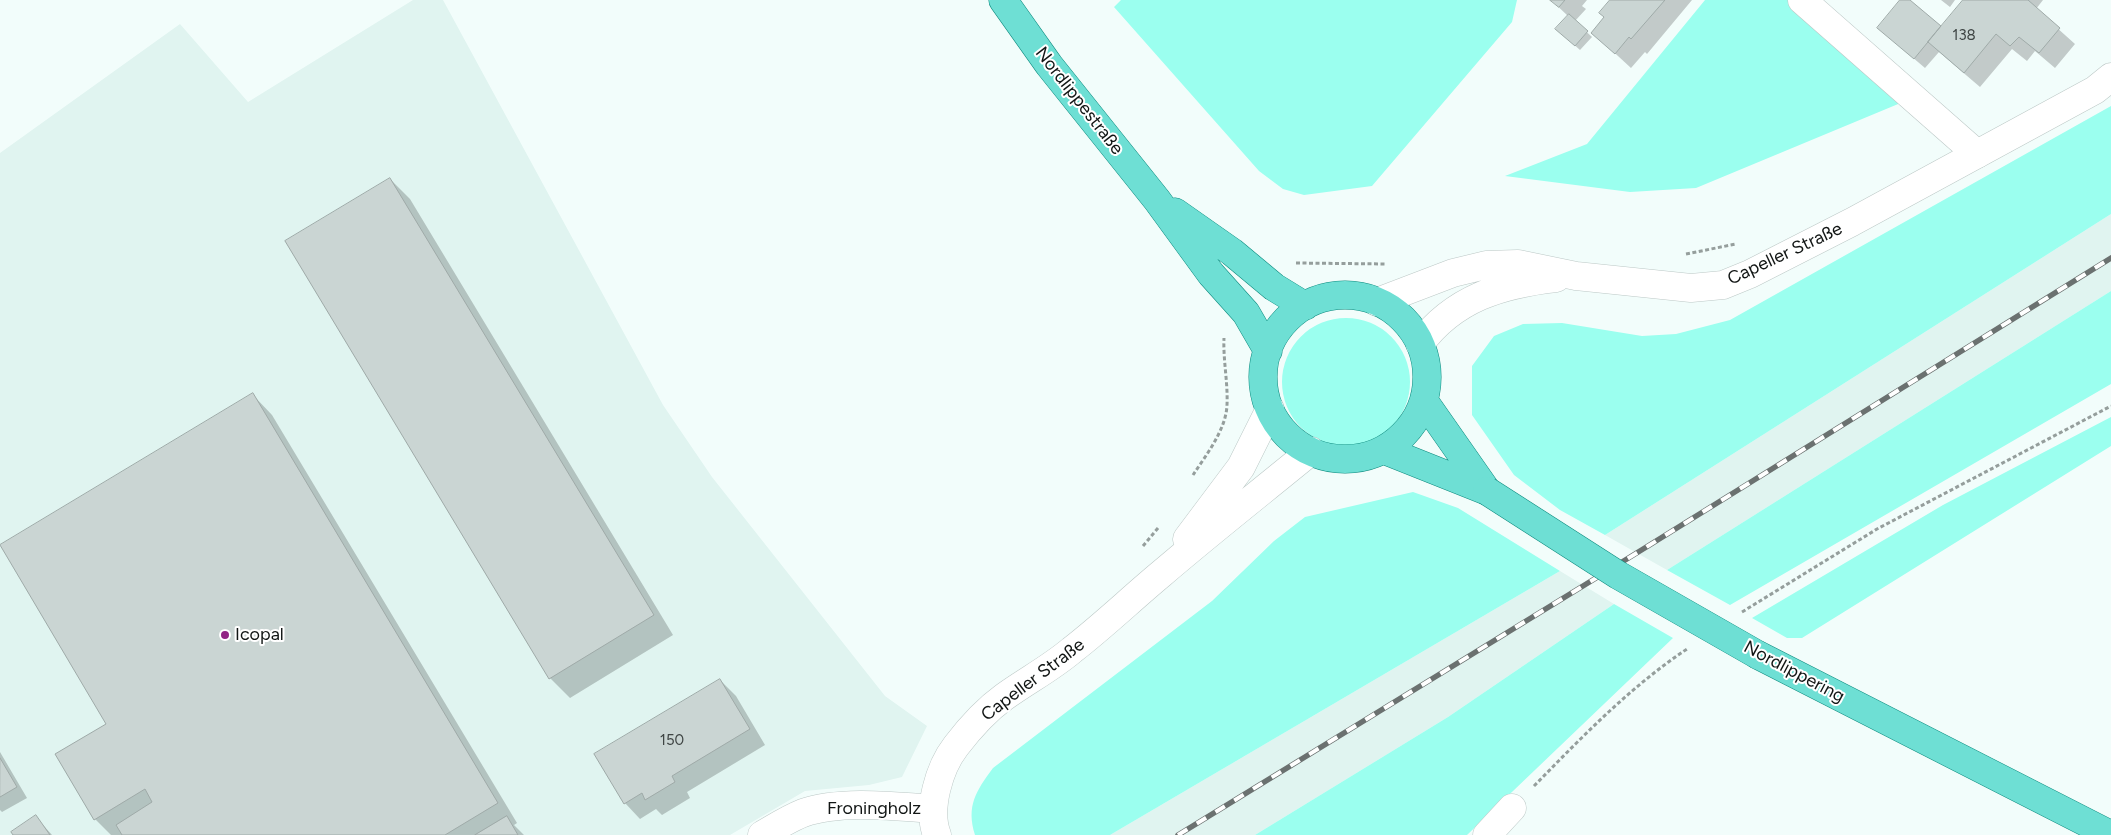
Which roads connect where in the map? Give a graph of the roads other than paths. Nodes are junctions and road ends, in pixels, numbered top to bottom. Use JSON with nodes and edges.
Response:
{"nodes":[{"id":1,"x":1003,"y":0,"type":"edge"},
{"id":2,"x":1802,"y":0,"type":"edge"},
{"id":3,"x":2111,"y":78,"type":"edge"},
{"id":4,"x":1977,"y":154,"type":"junction"},
{"id":5,"x":1157,"y":200,"type":"junction"},
{"id":6,"x":1576,"y":276,"type":"junction"},
{"id":7,"x":1377,"y":302,"type":"junction"},
{"id":8,"x":1305,"y":306,"type":"junction"},
{"id":9,"x":1420,"y":344,"type":"junction"},
{"id":10,"x":1268,"y":351,"type":"junction"},
{"id":11,"x":1424,"y":401,"type":"junction"},
{"id":12,"x":1270,"y":409,"type":"junction"},
{"id":13,"x":1384,"y":450,"type":"junction"},
{"id":14,"x":1311,"y":451,"type":"junction"},
{"id":15,"x":1487,"y":491,"type":"junction"},
{"id":16,"x":1161,"y":574,"type":"junction"},
{"id":17,"x":1512,"y":808,"type":"road end"},
{"id":18,"x":935,"y":822,"type":"edge"},
{"id":19,"x":2111,"y":834,"type":"edge"},
{"id":20,"x":762,"y":835,"type":"edge"},
{"id":21,"x":1487,"y":835,"type":"edge"}],
"edges":[{"from":1,"to":5,"type":"main road","name":"Nordlippestraße"},
{"from":2,"to":4,"type":"street"},
{"from":3,"to":4,"type":"street","name":"Capeller Straße"},
{"from":4,"to":6,"type":"street","name":"Capeller Straße"},
{"from":5,"to":8,"type":"main road","name":"Nordlippestraße"},
{"from":5,"to":10,"type":"main road","name":"Nordlippestraße"},
{"from":6,"to":7,"type":"street","name":"Capeller Straße"},
{"from":6,"to":9,"type":"street","name":"Capeller Straße"},
{"from":7,"to":8,"type":"main road"},
{"from":7,"to":9,"type":"main road"},
{"from":8,"to":10,"type":"main road"},
{"from":9,"to":11,"type":"main road"},
{"from":10,"to":12,"type":"main road"},
{"from":11,"to":13,"type":"main road"},
{"from":11,"to":15,"type":"main road","name":"Nordlippering"},
{"from":12,"to":14,"type":"main road"},
{"from":12,"to":16,"type":"street","name":"Capeller Straße"},
{"from":13,"to":14,"type":"main road"},
{"from":13,"to":15,"type":"main road","name":"Nordlippering"},
{"from":14,"to":16,"type":"street","name":"Capeller Straße"},
{"from":15,"to":19,"type":"main road","name":"Nordlippering","bridge":true},
{"from":16,"to":18,"type":"street","name":"Capeller Straße"},
{"from":17,"to":21,"type":"street"},
{"from":18,"to":20,"type":"street","name":"Froningholz"}]}
